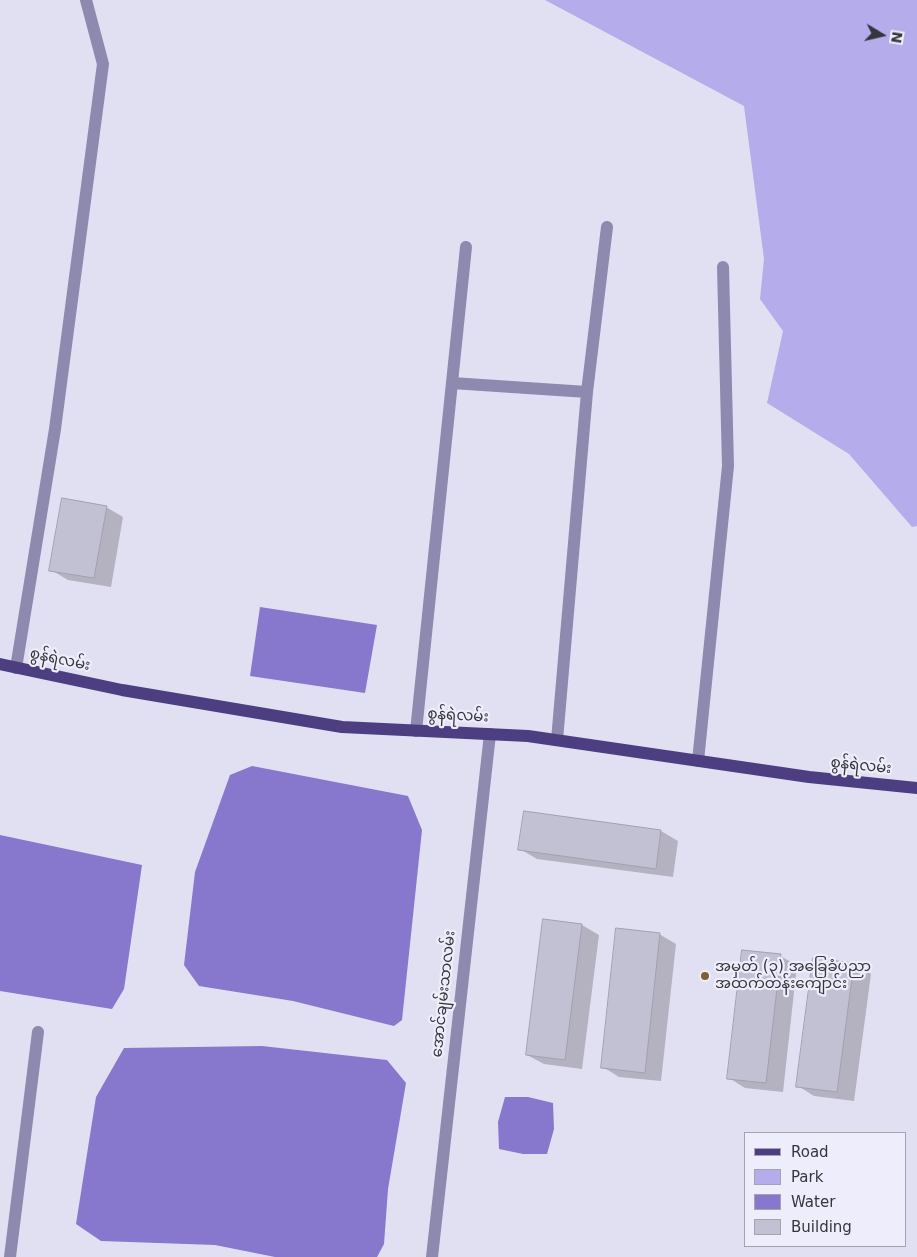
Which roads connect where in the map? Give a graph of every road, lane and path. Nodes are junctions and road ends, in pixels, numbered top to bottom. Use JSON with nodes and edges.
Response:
{"nodes":[{"id":1,"x":86,"y":0,"type":"edge"},
{"id":2,"x":607,"y":227,"type":"dead end"},
{"id":3,"x":466,"y":247,"type":"dead end"},
{"id":4,"x":723,"y":267,"type":"dead end"},
{"id":5,"x":452,"y":382,"type":"junction"},
{"id":6,"x":587,"y":392,"type":"junction"},
{"id":7,"x":0,"y":664,"type":"edge"},
{"id":8,"x":16,"y":668,"type":"junction"},
{"id":9,"x":416,"y":731,"type":"junction"},
{"id":10,"x":490,"y":734,"type":"junction"},
{"id":11,"x":557,"y":740,"type":"junction"},
{"id":12,"x":698,"y":761,"type":"junction"},
{"id":13,"x":917,"y":788,"type":"edge"},
{"id":14,"x":38,"y":1032,"type":"dead end"},
{"id":15,"x":10,"y":1257,"type":"edge"},
{"id":16,"x":432,"y":1257,"type":"edge"}],
"edges":[{"from":1,"to":8,"type":"street"},
{"from":2,"to":6,"type":"street"},
{"from":3,"to":5,"type":"street"},
{"from":4,"to":12,"type":"street"},
{"from":5,"to":6,"type":"street"},
{"from":5,"to":9,"type":"street"},
{"from":6,"to":11,"type":"street"},
{"from":7,"to":8,"type":"main road","name":"စွန်ရဲလမ်း"},
{"from":8,"to":9,"type":"main road","name":"စွန်ရဲလမ်း"},
{"from":9,"to":10,"type":"main road","name":"စွန်ရဲလမ်း"},
{"from":10,"to":11,"type":"main road","name":"စွန်ရဲလမ်း"},
{"from":10,"to":16,"type":"street","name":"အောင်ချမ်းသာလမ်း"},
{"from":11,"to":12,"type":"main road","name":"စွန်ရဲလမ်း"},
{"from":12,"to":13,"type":"main road","name":"စွန်ရဲလမ်း"},
{"from":14,"to":15,"type":"street"}]}
